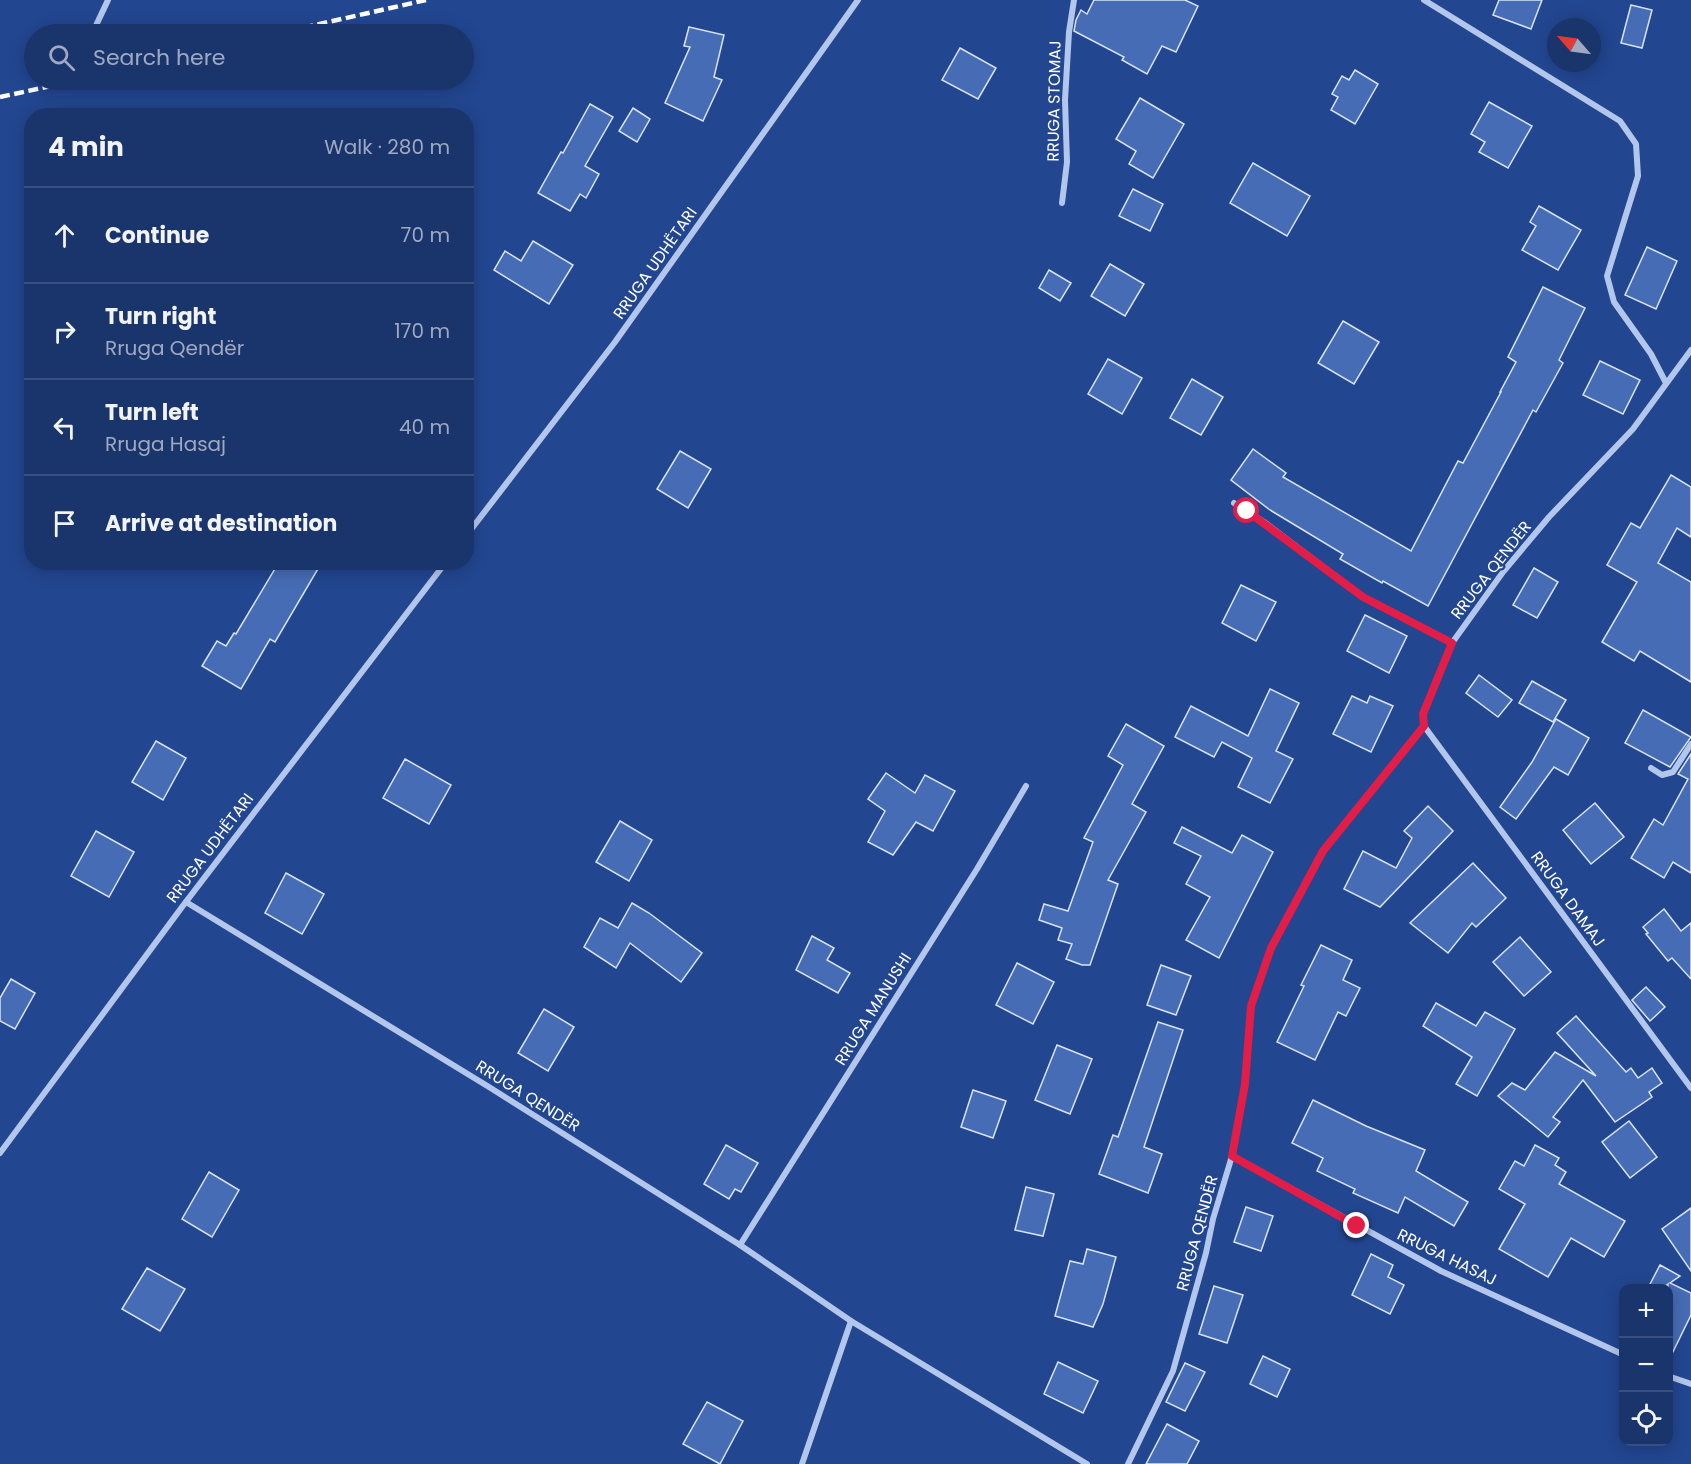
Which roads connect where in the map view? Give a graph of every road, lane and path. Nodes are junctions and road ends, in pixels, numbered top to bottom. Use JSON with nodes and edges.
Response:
{"nodes":[{"id":1,"x":108,"y":0,"type":"edge"},
{"id":2,"x":858,"y":0,"type":"edge"},
{"id":3,"x":1074,"y":0,"type":"edge"},
{"id":4,"x":1424,"y":0,"type":"edge"},
{"id":5,"x":97,"y":24,"type":"edge"},
{"id":6,"x":1062,"y":203,"type":"dead end"},
{"id":7,"x":1691,"y":350,"type":"edge"},
{"id":8,"x":1666,"y":383,"type":"junction"},
{"id":9,"x":1234,"y":503,"type":"dead end"},
{"id":10,"x":474,"y":526,"type":"edge"},
{"id":11,"x":440,"y":570,"type":"edge"},
{"id":12,"x":1452,"y":643,"type":"junction"},
{"id":13,"x":1424,"y":726,"type":"junction"},
{"id":14,"x":1691,"y":744,"type":"edge"},
{"id":15,"x":1651,"y":768,"type":"dead end"},
{"id":16,"x":1026,"y":786,"type":"dead end"},
{"id":17,"x":186,"y":902,"type":"junction"},
{"id":18,"x":1691,"y":1088,"type":"edge"},
{"id":19,"x":0,"y":1154,"type":"edge"},
{"id":20,"x":1232,"y":1156,"type":"junction"},
{"id":21,"x":740,"y":1245,"type":"junction"},
{"id":22,"x":851,"y":1321,"type":"junction"},
{"id":23,"x":1619,"y":1353,"type":"edge"},
{"id":24,"x":1673,"y":1378,"type":"edge"},
{"id":25,"x":1691,"y":1384,"type":"edge"},
{"id":26,"x":802,"y":1464,"type":"edge"},
{"id":27,"x":1087,"y":1464,"type":"edge"},
{"id":28,"x":1128,"y":1464,"type":"edge"}],
"edges":[{"from":1,"to":5,"type":"street"},
{"from":2,"to":10,"type":"street","name":"RRUGA UDHËTARI"},
{"from":3,"to":6,"type":"street","name":"RRUGA STOMAJ"},
{"from":4,"to":8,"type":"street"},
{"from":7,"to":8,"type":"street","name":"RRUGA QENDËR"},
{"from":8,"to":12,"type":"street","name":"RRUGA QENDËR"},
{"from":9,"to":12,"type":"street"},
{"from":11,"to":17,"type":"street","name":"RRUGA UDHËTARI"},
{"from":12,"to":13,"type":"street","name":"RRUGA QENDËR"},
{"from":13,"to":18,"type":"street","name":"RRUGA DAMAJ"},
{"from":13,"to":20,"type":"street","name":"RRUGA QENDËR"},
{"from":14,"to":15,"type":"street"},
{"from":16,"to":21,"type":"street","name":"RRUGA MANUSHI"},
{"from":17,"to":19,"type":"street","name":"RRUGA UDHËTARI"},
{"from":17,"to":21,"type":"street","name":"RRUGA QENDËR"},
{"from":20,"to":23,"type":"street","name":"RRUGA HASAJ"},
{"from":20,"to":28,"type":"street","name":"RRUGA QENDËR"},
{"from":21,"to":22,"type":"street","name":"RRUGA QENDËR"},
{"from":22,"to":26,"type":"street"},
{"from":22,"to":27,"type":"street","name":"RRUGA QENDËR"},
{"from":24,"to":25,"type":"street"}]}
